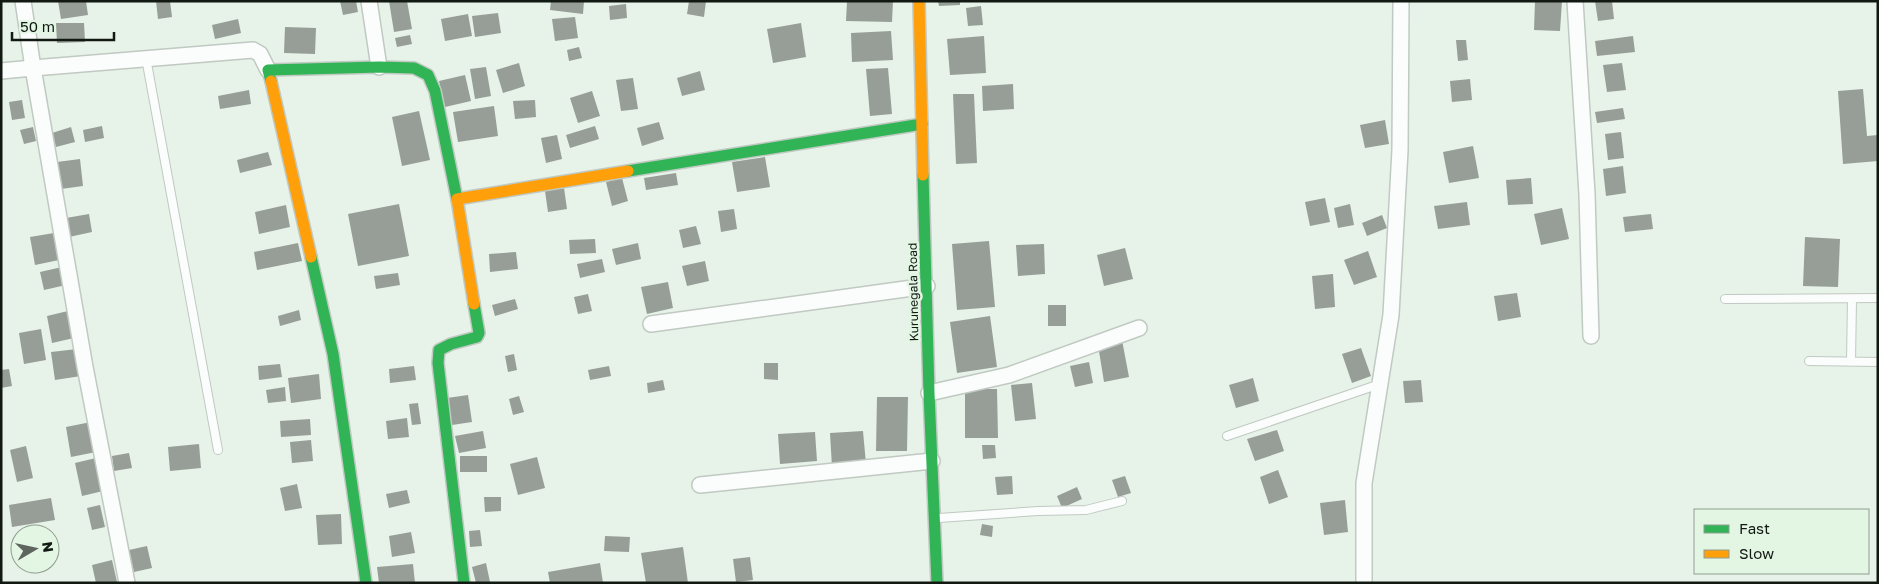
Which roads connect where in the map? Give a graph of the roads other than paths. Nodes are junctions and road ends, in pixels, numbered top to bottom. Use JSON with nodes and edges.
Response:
{"nodes":[{"id":1,"x":23,"y":1,"type":"edge"},
{"id":2,"x":368,"y":1,"type":"edge"},
{"id":3,"x":920,"y":1,"type":"edge"},
{"id":4,"x":1401,"y":1,"type":"edge"},
{"id":5,"x":1575,"y":1,"type":"edge"},
{"id":6,"x":146,"y":58,"type":"junction"},
{"id":7,"x":379,"y":67,"type":"junction"},
{"id":8,"x":33,"y":68,"type":"junction"},
{"id":9,"x":268,"y":70,"type":"junction"},
{"id":10,"x":1,"y":71,"type":"edge"},
{"id":11,"x":922,"y":124,"type":"junction"},
{"id":12,"x":458,"y":199,"type":"junction"},
{"id":13,"x":927,"y":286,"type":"junction"},
{"id":14,"x":1878,"y":298,"type":"edge"},
{"id":15,"x":1725,"y":299,"type":"dead end"},
{"id":16,"x":1852,"y":299,"type":"junction"},
{"id":17,"x":650,"y":324,"type":"dead end"},
{"id":18,"x":1139,"y":328,"type":"dead end"},
{"id":19,"x":1591,"y":336,"type":"dead end"},
{"id":20,"x":1809,"y":361,"type":"dead end"},
{"id":21,"x":1851,"y":362,"type":"junction"},
{"id":22,"x":1878,"y":362,"type":"edge"},
{"id":23,"x":1380,"y":384,"type":"junction"},
{"id":24,"x":929,"y":393,"type":"junction"},
{"id":25,"x":1227,"y":436,"type":"dead end"},
{"id":26,"x":218,"y":450,"type":"dead end"},
{"id":27,"x":932,"y":461,"type":"junction"},
{"id":28,"x":700,"y":485,"type":"dead end"},
{"id":29,"x":1122,"y":501,"type":"dead end"},
{"id":30,"x":934,"y":519,"type":"junction"},
{"id":31,"x":127,"y":583,"type":"edge"},
{"id":32,"x":366,"y":583,"type":"edge"},
{"id":33,"x":464,"y":583,"type":"edge"},
{"id":34,"x":937,"y":583,"type":"edge"},
{"id":35,"x":1364,"y":583,"type":"edge"}],
"edges":[{"from":1,"to":8,"type":"street"},
{"from":2,"to":7,"type":"street"},
{"from":3,"to":11,"type":"main road","name":"Kurunegala Road"},
{"from":4,"to":23,"type":"street"},
{"from":5,"to":19,"type":"street"},
{"from":6,"to":8,"type":"street"},
{"from":6,"to":9,"type":"street"},
{"from":6,"to":26,"type":"lane"},
{"from":7,"to":9,"type":"main road"},
{"from":7,"to":12,"type":"main road"},
{"from":8,"to":10,"type":"street"},
{"from":8,"to":31,"type":"street"},
{"from":9,"to":32,"type":"main road"},
{"from":11,"to":12,"type":"main road"},
{"from":11,"to":13,"type":"main road","name":"Kurunegala Road"},
{"from":12,"to":33,"type":"main road"},
{"from":13,"to":17,"type":"street"},
{"from":13,"to":24,"type":"main road","name":"Kurunegala Road"},
{"from":14,"to":16,"type":"lane"},
{"from":15,"to":16,"type":"lane"},
{"from":16,"to":21,"type":"lane"},
{"from":18,"to":24,"type":"street"},
{"from":20,"to":21,"type":"lane"},
{"from":21,"to":22,"type":"lane"},
{"from":23,"to":25,"type":"lane"},
{"from":23,"to":35,"type":"street"},
{"from":24,"to":27,"type":"main road","name":"Kurunegala Road"},
{"from":27,"to":28,"type":"street"},
{"from":27,"to":30,"type":"main road","name":"Kurunegala Road"},
{"from":29,"to":30,"type":"lane"},
{"from":30,"to":34,"type":"main road","name":"Kurunegala Road"}]}
